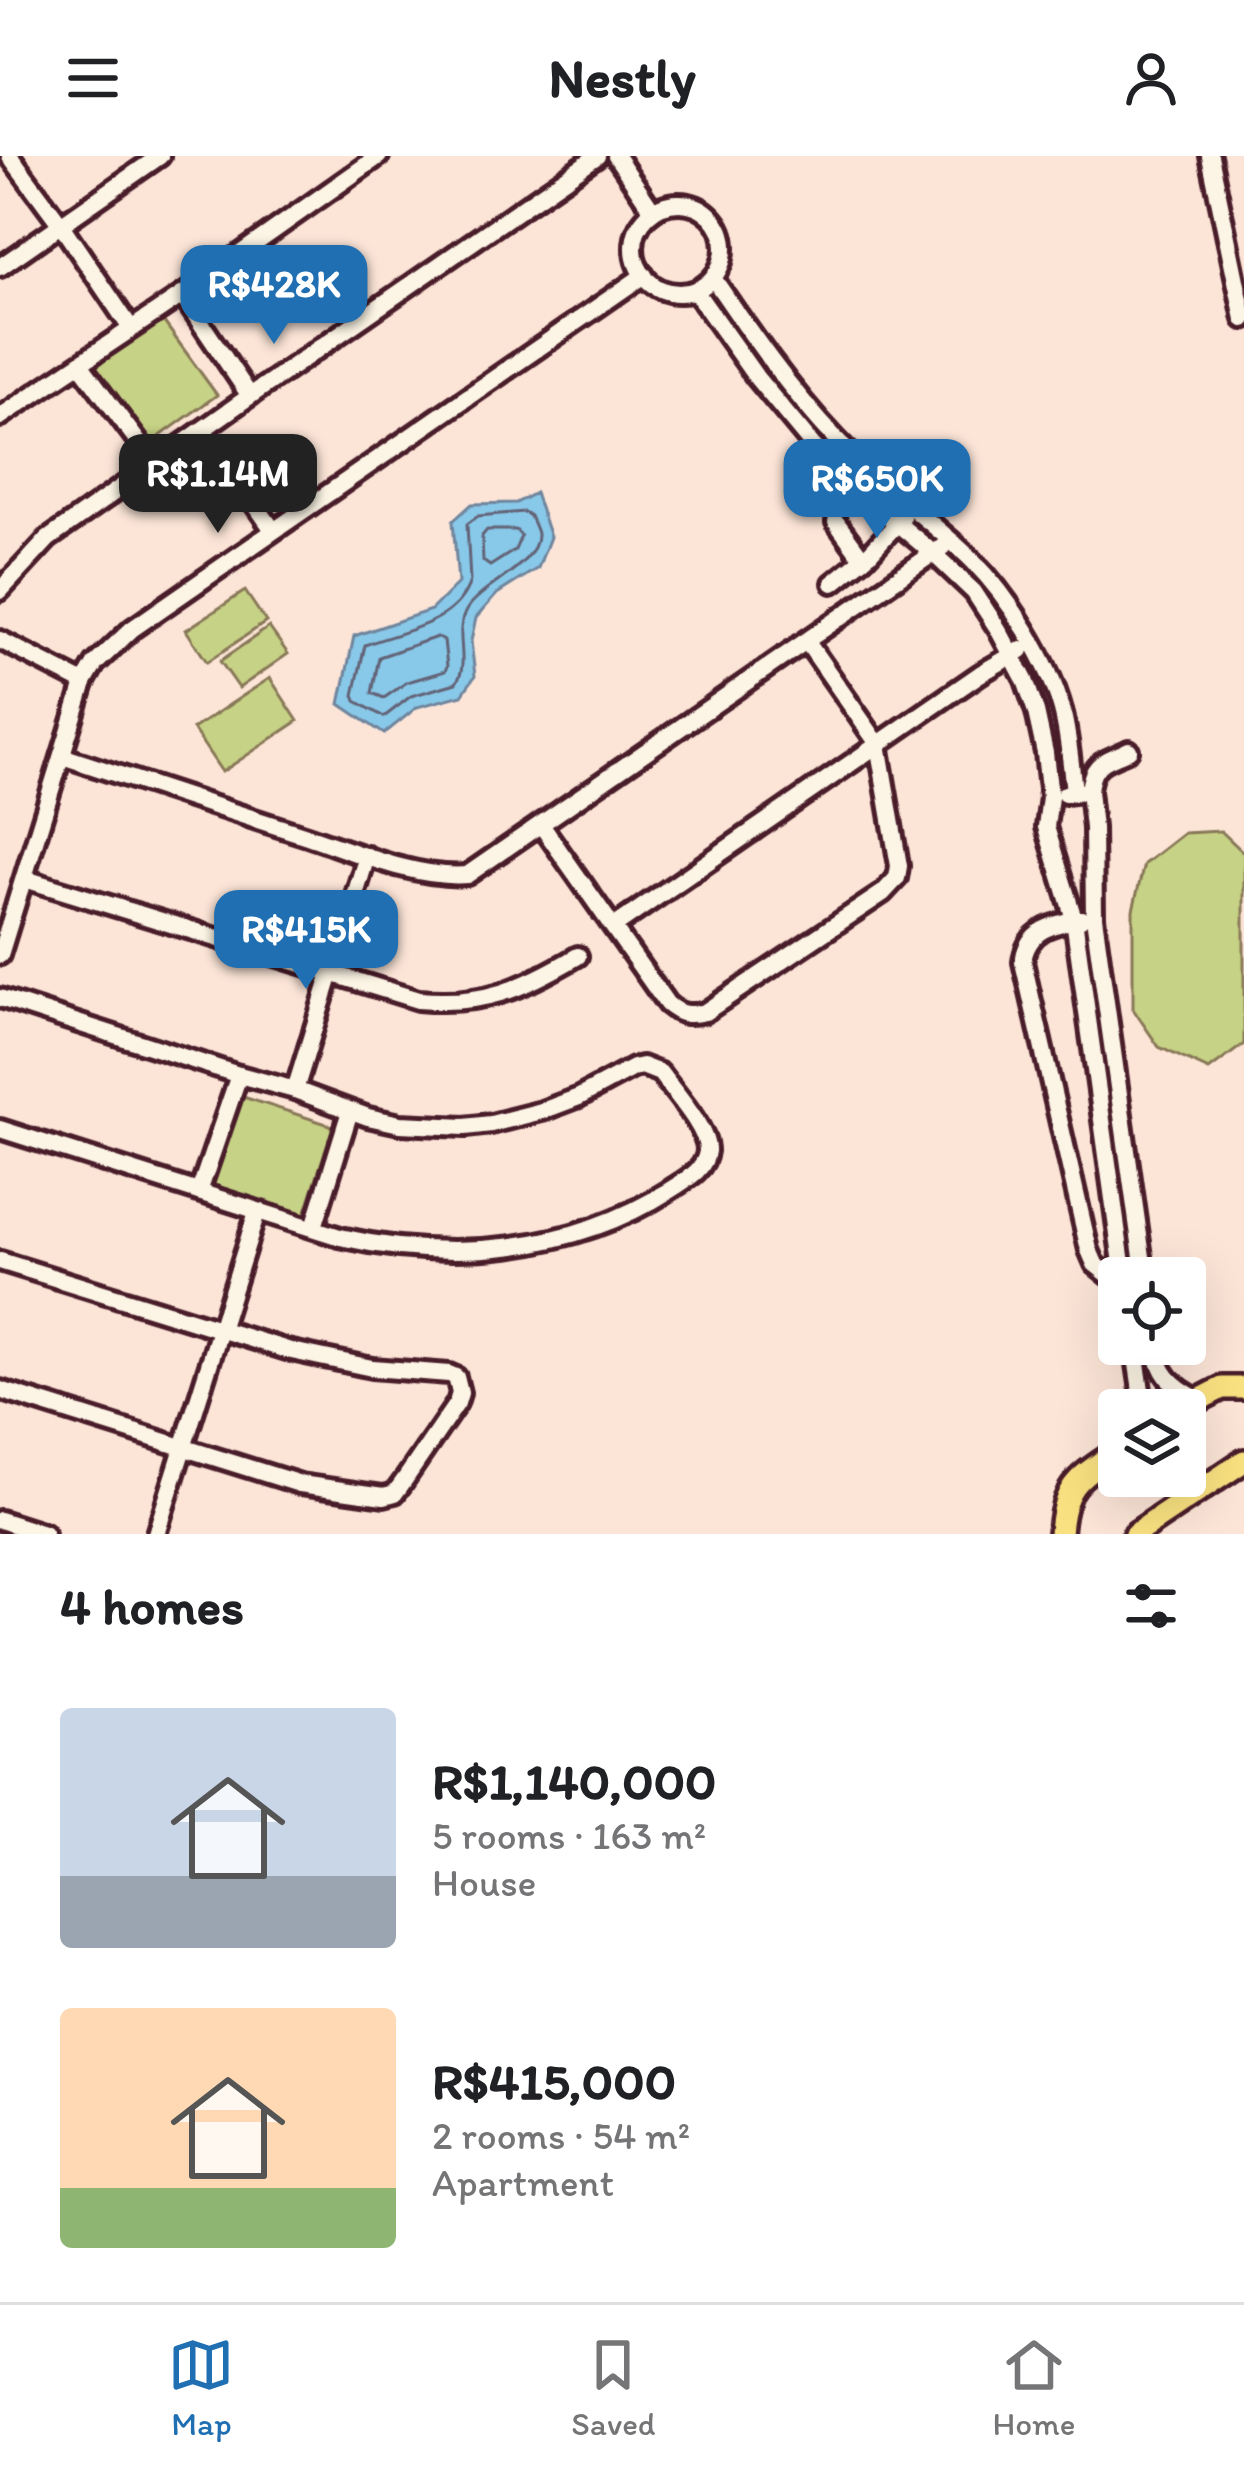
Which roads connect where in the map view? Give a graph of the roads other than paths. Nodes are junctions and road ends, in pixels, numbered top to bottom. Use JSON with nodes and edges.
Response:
{"nodes":[{"id":1,"x":10,"y":156,"type":"edge"},
{"id":2,"x":160,"y":156,"type":"edge"},
{"id":3,"x":379,"y":156,"type":"edge"},
{"id":4,"x":597,"y":156,"type":"edge"},
{"id":5,"x":616,"y":156,"type":"edge"},
{"id":6,"x":1210,"y":156,"type":"edge"},
{"id":7,"x":653,"y":211,"type":"junction"},
{"id":8,"x":61,"y":225,"type":"junction"},
{"id":9,"x":0,"y":266,"type":"edge"},
{"id":10,"x":644,"y":275,"type":"junction"},
{"id":11,"x":713,"y":278,"type":"junction"},
{"id":12,"x":695,"y":290,"type":"junction"},
{"id":13,"x":182,"y":295,"type":"junction"},
{"id":14,"x":1244,"y":320,"type":"edge"},
{"id":15,"x":130,"y":327,"type":"junction"},
{"id":16,"x":80,"y":364,"type":"junction"},
{"id":17,"x":250,"y":396,"type":"junction"},
{"id":18,"x":0,"y":417,"type":"edge"},
{"id":19,"x":203,"y":430,"type":"junction"},
{"id":20,"x":154,"y":463,"type":"junction"},
{"id":21,"x":910,"y":507,"type":"junction"},
{"id":22,"x":836,"y":521,"type":"dead end"},
{"id":23,"x":897,"y":524,"type":"junction"},
{"id":24,"x":273,"y":530,"type":"junction"},
{"id":25,"x":951,"y":541,"type":"junction"},
{"id":26,"x":934,"y":554,"type":"junction"},
{"id":27,"x":862,"y":559,"type":"junction"},
{"id":28,"x":832,"y":583,"type":"dead end"},
{"id":29,"x":0,"y":591,"type":"edge"},
{"id":30,"x":0,"y":640,"type":"edge"},
{"id":31,"x":807,"y":642,"type":"junction"},
{"id":32,"x":1032,"y":644,"type":"junction"},
{"id":33,"x":1012,"y":655,"type":"junction"},
{"id":34,"x":84,"y":682,"type":"junction"},
{"id":35,"x":878,"y":744,"type":"junction"},
{"id":36,"x":1129,"y":750,"type":"dead end"},
{"id":37,"x":62,"y":756,"type":"junction"},
{"id":38,"x":1081,"y":791,"type":"junction"},
{"id":39,"x":1050,"y":797,"type":"junction"},
{"id":40,"x":542,"y":826,"type":"junction"},
{"id":41,"x":367,"y":856,"type":"junction"},
{"id":42,"x":25,"y":879,"type":"junction"},
{"id":43,"x":1094,"y":917,"type":"junction"},
{"id":44,"x":1074,"y":920,"type":"junction"},
{"id":45,"x":615,"y":926,"type":"junction"},
{"id":46,"x":0,"y":955,"type":"edge"},
{"id":47,"x":578,"y":956,"type":"dead end"},
{"id":48,"x":332,"y":973,"type":"junction"},
{"id":49,"x":0,"y":998,"type":"edge"},
{"id":50,"x":238,"y":1075,"type":"junction"},
{"id":51,"x":295,"y":1090,"type":"junction"},
{"id":52,"x":350,"y":1111,"type":"junction"},
{"id":53,"x":0,"y":1129,"type":"edge"},
{"id":54,"x":200,"y":1192,"type":"junction"},
{"id":55,"x":257,"y":1212,"type":"junction"},
{"id":56,"x":314,"y":1227,"type":"junction"},
{"id":57,"x":1118,"y":1257,"type":"edge"},
{"id":58,"x":1142,"y":1257,"type":"edge"},
{"id":59,"x":0,"y":1261,"type":"edge"},
{"id":60,"x":1098,"y":1266,"type":"edge"},
{"id":61,"x":219,"y":1329,"type":"junction"},
{"id":62,"x":1244,"y":1388,"type":"edge"},
{"id":63,"x":0,"y":1390,"type":"edge"},
{"id":64,"x":1206,"y":1396,"type":"edge"},
{"id":65,"x":184,"y":1447,"type":"junction"},
{"id":66,"x":1244,"y":1461,"type":"edge"},
{"id":67,"x":1098,"y":1464,"type":"edge"},
{"id":68,"x":0,"y":1520,"type":"edge"},
{"id":69,"x":1061,"y":1533,"type":"edge"},
{"id":70,"x":44,"y":1534,"type":"edge"},
{"id":71,"x":156,"y":1534,"type":"edge"},
{"id":72,"x":1135,"y":1534,"type":"edge"}],
"edges":[{"from":1,"to":8,"type":"street"},
{"from":2,"to":8,"type":"street"},
{"from":3,"to":13,"type":"street"},
{"from":4,"to":17,"type":"street"},
{"from":5,"to":7,"type":"street"},
{"from":6,"to":14,"type":"street"},
{"from":7,"to":10,"type":"street"},
{"from":7,"to":11,"type":"street"},
{"from":8,"to":9,"type":"street"},
{"from":8,"to":15,"type":"street"},
{"from":10,"to":12,"type":"street"},
{"from":10,"to":24,"type":"street"},
{"from":11,"to":12,"type":"street"},
{"from":11,"to":21,"type":"street"},
{"from":12,"to":23,"type":"street"},
{"from":13,"to":15,"type":"street"},
{"from":13,"to":17,"type":"street"},
{"from":15,"to":16,"type":"street"},
{"from":16,"to":18,"type":"street"},
{"from":16,"to":20,"type":"street"},
{"from":17,"to":19,"type":"street"},
{"from":19,"to":20,"type":"street"},
{"from":19,"to":24,"type":"street"},
{"from":20,"to":29,"type":"street"},
{"from":21,"to":23,"type":"street"},
{"from":21,"to":25,"type":"street"},
{"from":22,"to":27,"type":"street"},
{"from":23,"to":26,"type":"street"},
{"from":23,"to":27,"type":"street"},
{"from":24,"to":34,"type":"street"},
{"from":25,"to":26,"type":"street"},
{"from":25,"to":32,"type":"street"},
{"from":26,"to":31,"type":"street"},
{"from":26,"to":33,"type":"street"},
{"from":27,"to":28,"type":"street"},
{"from":30,"to":34,"type":"street"},
{"from":31,"to":35,"type":"street"},
{"from":31,"to":40,"type":"street"},
{"from":32,"to":33,"type":"street"},
{"from":32,"to":38,"type":"street"},
{"from":33,"to":35,"type":"street"},
{"from":33,"to":39,"type":"street"},
{"from":34,"to":37,"type":"street"},
{"from":35,"to":45,"type":"street"},
{"from":35,"to":45,"type":"street"},
{"from":36,"to":38,"type":"street"},
{"from":37,"to":41,"type":"street"},
{"from":37,"to":42,"type":"street"},
{"from":38,"to":39,"type":"street"},
{"from":38,"to":43,"type":"street"},
{"from":39,"to":44,"type":"street"},
{"from":40,"to":41,"type":"street"},
{"from":40,"to":45,"type":"street"},
{"from":41,"to":48,"type":"street"},
{"from":42,"to":46,"type":"street"},
{"from":42,"to":48,"type":"street"},
{"from":43,"to":44,"type":"street"},
{"from":43,"to":58,"type":"street"},
{"from":44,"to":57,"type":"street"},
{"from":44,"to":60,"type":"street"},
{"from":47,"to":48,"type":"street"},
{"from":48,"to":51,"type":"street"},
{"from":49,"to":50,"type":"street"},
{"from":50,"to":51,"type":"street"},
{"from":50,"to":54,"type":"street"},
{"from":51,"to":52,"type":"street"},
{"from":52,"to":56,"type":"street"},
{"from":52,"to":56,"type":"street"},
{"from":53,"to":54,"type":"street"},
{"from":54,"to":55,"type":"street"},
{"from":55,"to":56,"type":"street"},
{"from":55,"to":61,"type":"street"},
{"from":59,"to":61,"type":"street"},
{"from":61,"to":65,"type":"street"},
{"from":61,"to":65,"type":"street"},
{"from":62,"to":64,"type":"main road"},
{"from":63,"to":65,"type":"street"},
{"from":65,"to":71,"type":"street"},
{"from":66,"to":72,"type":"main road"},
{"from":67,"to":69,"type":"main road"},
{"from":68,"to":70,"type":"street"}]}
